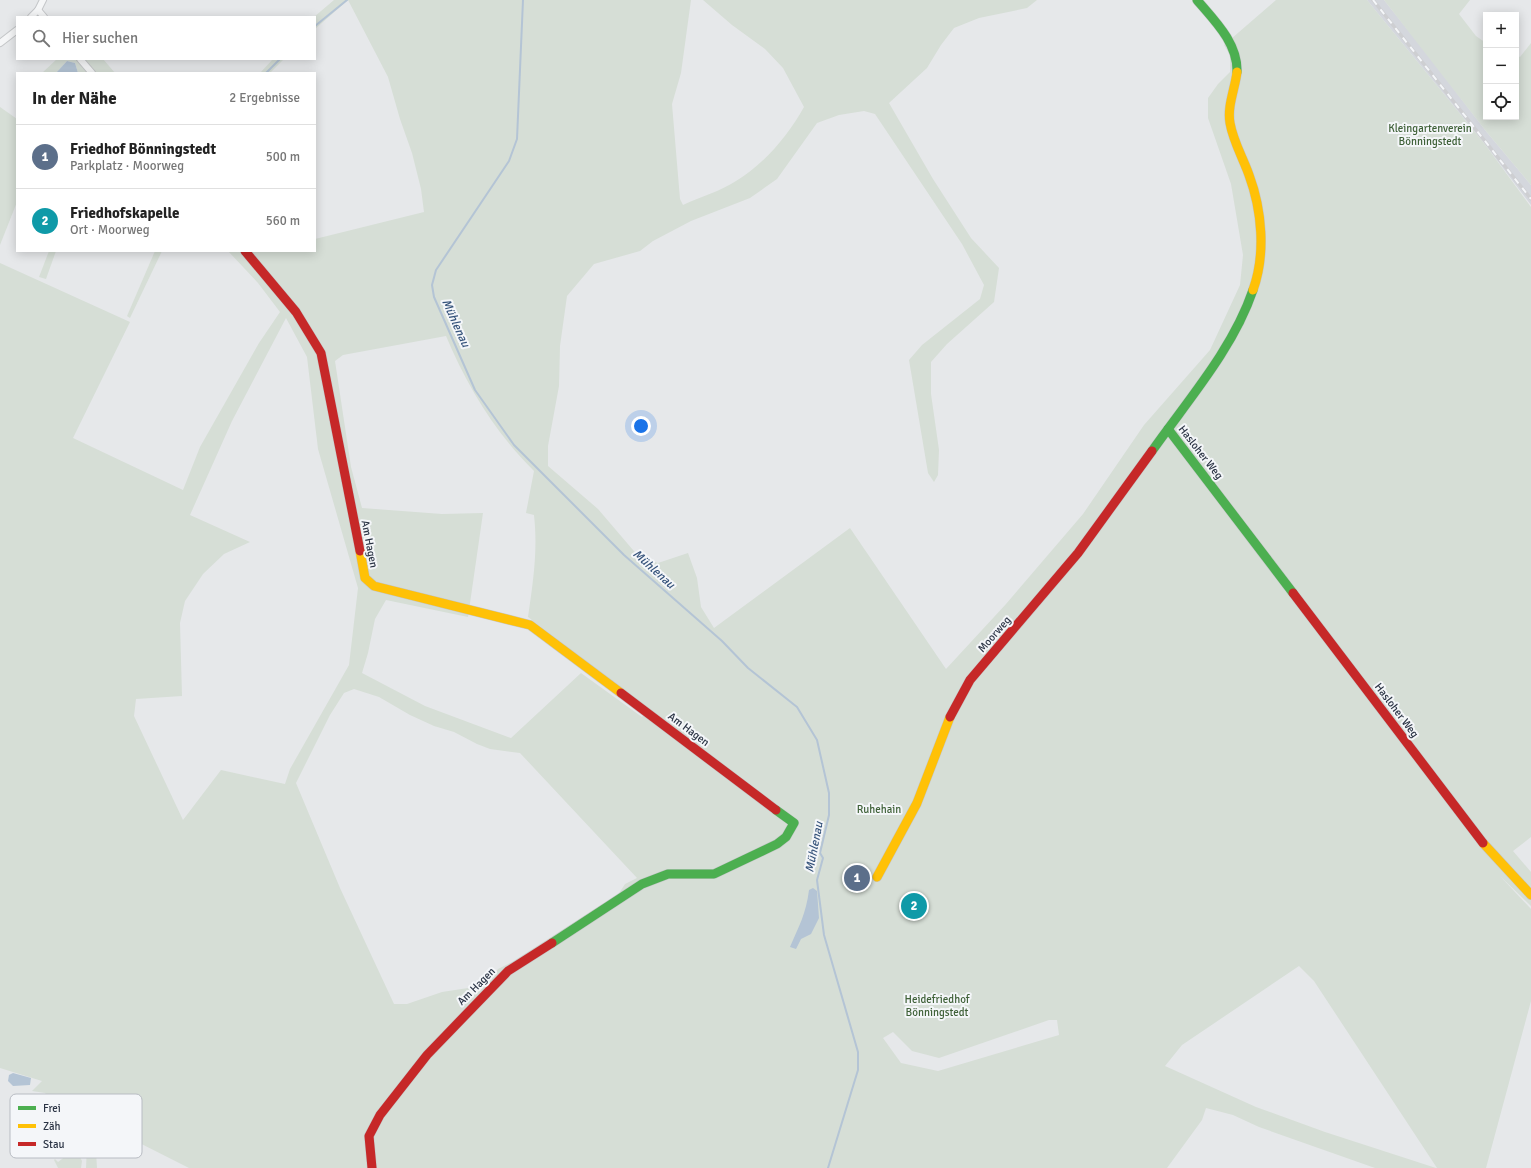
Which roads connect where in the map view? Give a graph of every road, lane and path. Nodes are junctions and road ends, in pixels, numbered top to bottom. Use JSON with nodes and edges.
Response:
{"nodes":[{"id":1,"x":43,"y":0,"type":"edge"},
{"id":2,"x":1196,"y":0,"type":"edge"},
{"id":3,"x":38,"y":10,"type":"junction"},
{"id":4,"x":32,"y":16,"type":"edge"},
{"id":5,"x":43,"y":16,"type":"edge"},
{"id":6,"x":16,"y":31,"type":"edge"},
{"id":7,"x":0,"y":43,"type":"edge"},
{"id":8,"x":81,"y":60,"type":"edge"},
{"id":9,"x":91,"y":72,"type":"edge"},
{"id":10,"x":246,"y":252,"type":"edge"},
{"id":11,"x":1168,"y":429,"type":"junction"},
{"id":12,"x":877,"y":877,"type":"dead end"},
{"id":13,"x":1531,"y":895,"type":"edge"},
{"id":14,"x":372,"y":1168,"type":"edge"}],
"edges":[{"from":1,"to":3,"type":"street"},
{"from":2,"to":11,"type":"street","name":"Hasloher Weg"},
{"from":3,"to":4,"type":"street"},
{"from":3,"to":5,"type":"street"},
{"from":6,"to":7,"type":"street"},
{"from":8,"to":9,"type":"street"},
{"from":10,"to":14,"type":"street","name":"Am Hagen"},
{"from":11,"to":12,"type":"street","name":"Moorweg"},
{"from":11,"to":13,"type":"street","name":"Hasloher Weg"}]}
